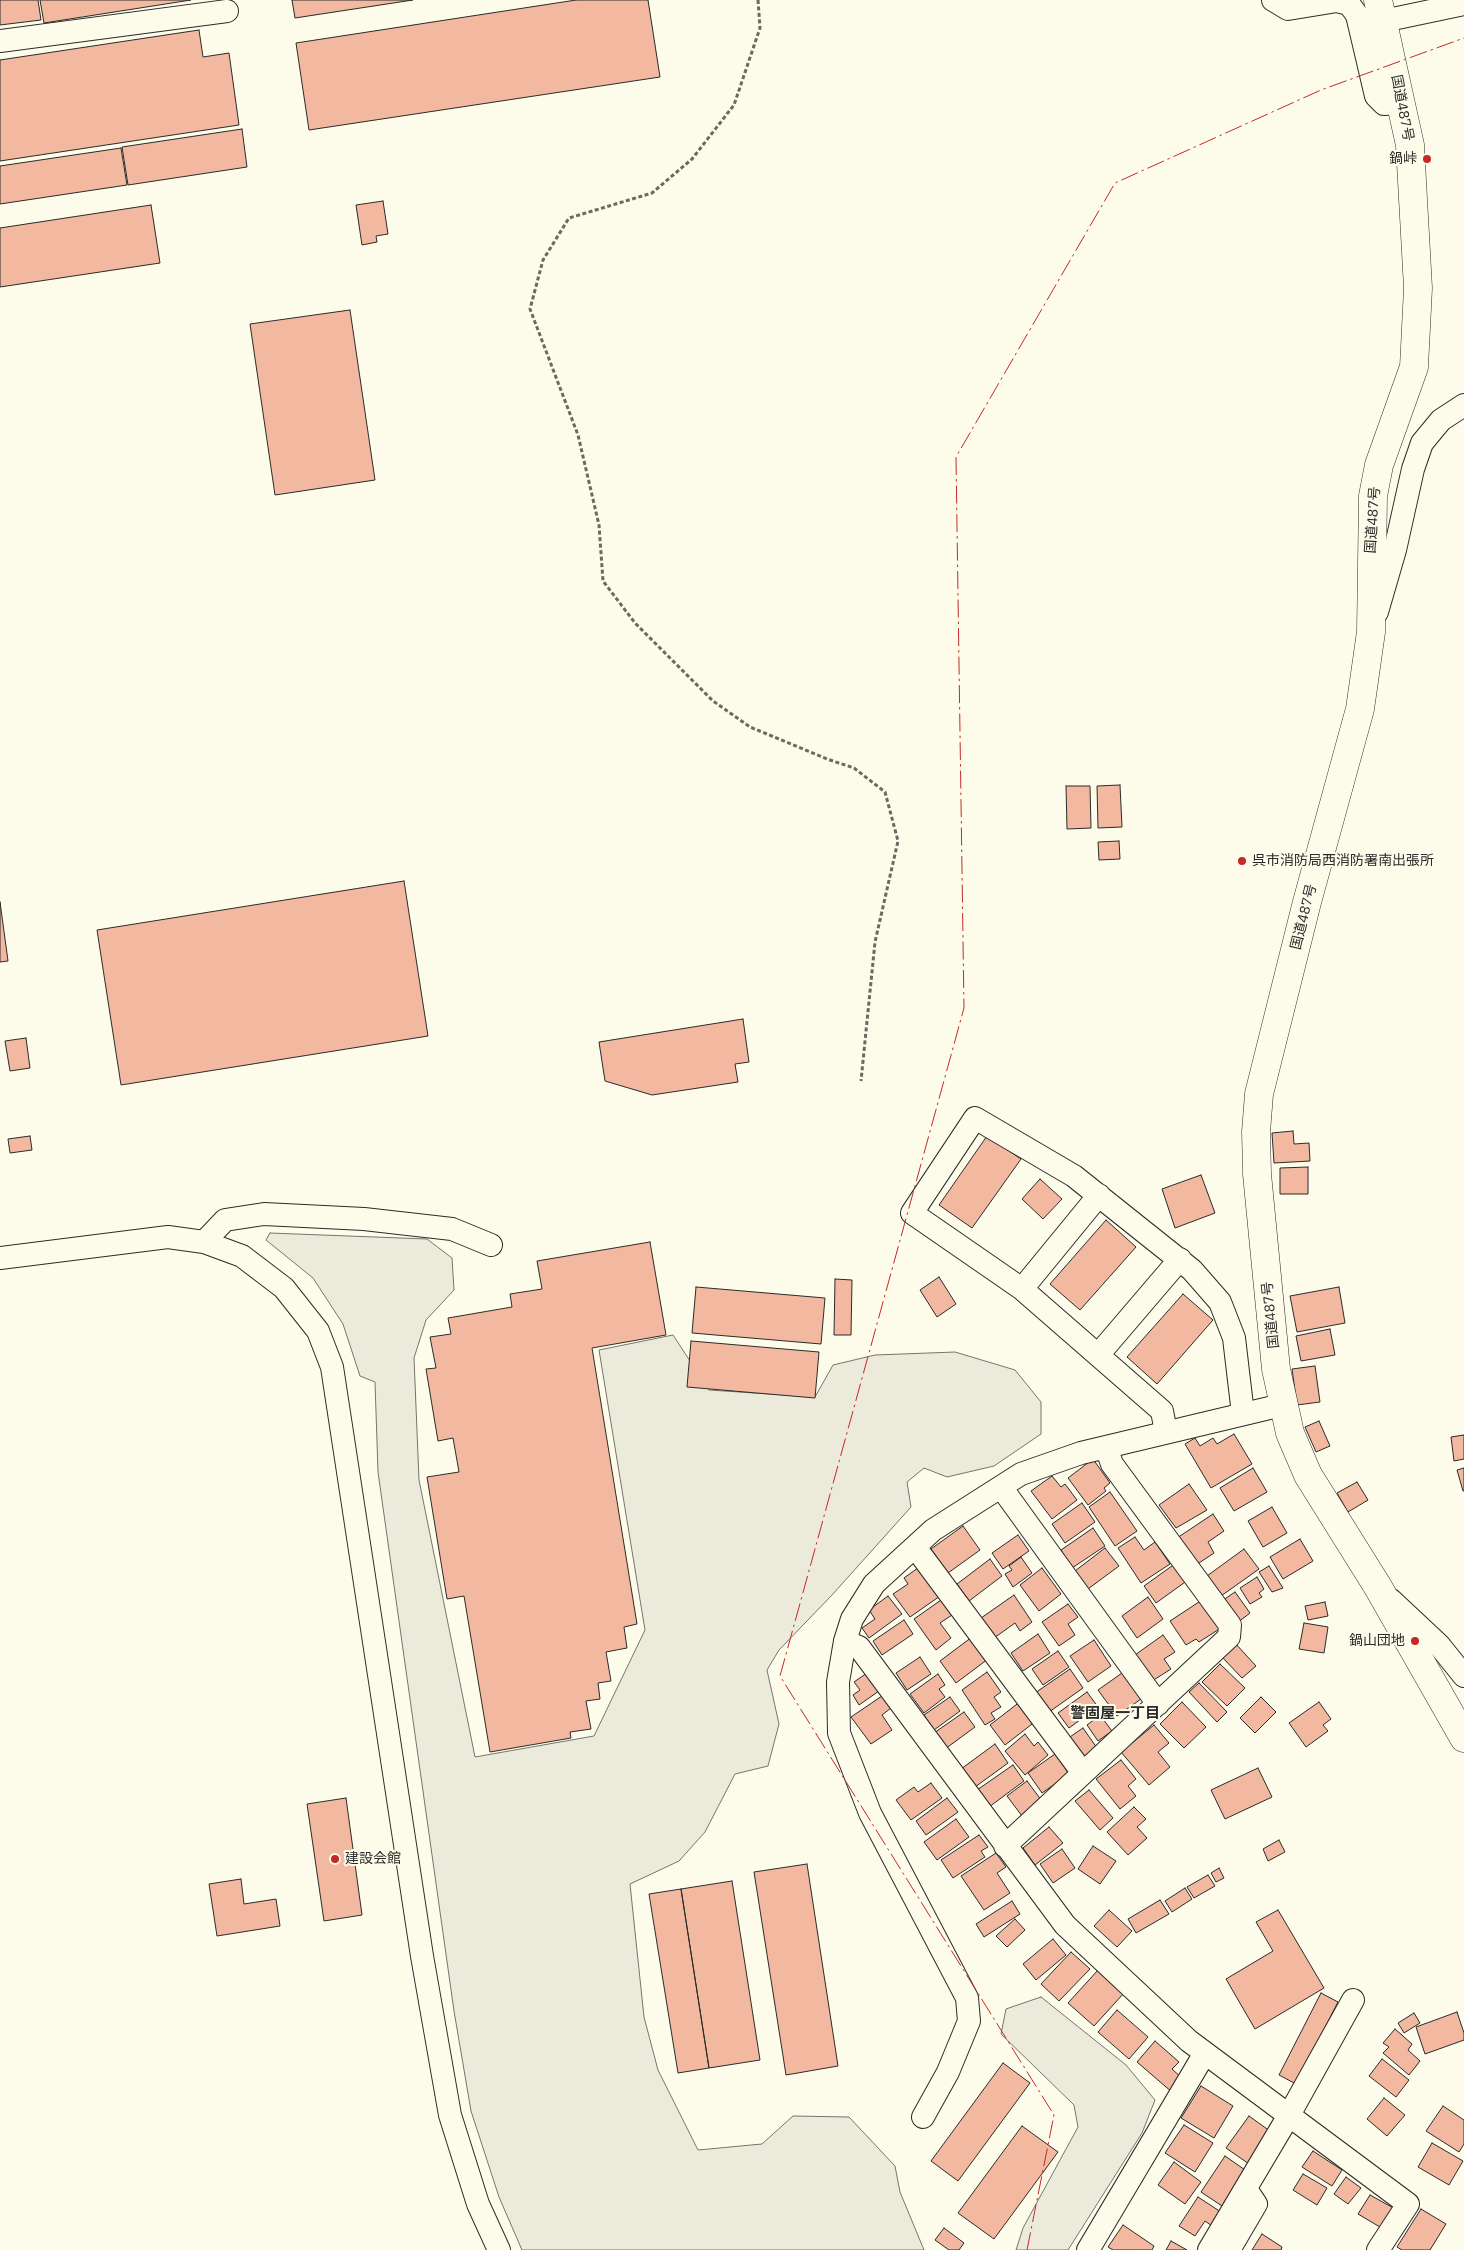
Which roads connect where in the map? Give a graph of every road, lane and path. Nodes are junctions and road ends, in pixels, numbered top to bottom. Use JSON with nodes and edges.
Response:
{"nodes":[{"id":1,"x":758,"y":0,"type":"edge"},
{"id":2,"x":1273,"y":0,"type":"edge"},
{"id":3,"x":1464,"y":4,"type":"edge"},
{"id":4,"x":1421,"y":6,"type":"edge"},
{"id":5,"x":1381,"y":10,"type":"edge"},
{"id":6,"x":227,"y":11,"type":"dead end"},
{"id":7,"x":0,"y":41,"type":"edge"},
{"id":8,"x":1401,"y":102,"type":"junction"},
{"id":9,"x":1464,"y":405,"type":"edge"},
{"id":10,"x":1371,"y":632,"type":"junction"},
{"id":11,"x":862,"y":1081,"type":"dead end"},
{"id":12,"x":1099,"y":1195,"type":"junction"},
{"id":13,"x":204,"y":1242,"type":"junction"},
{"id":14,"x":491,"y":1245,"type":"dead end"},
{"id":15,"x":0,"y":1258,"type":"edge"},
{"id":16,"x":1180,"y":1259,"type":"junction"},
{"id":17,"x":1022,"y":1289,"type":"junction"},
{"id":18,"x":1098,"y":1355,"type":"junction"},
{"id":19,"x":1282,"y":1405,"type":"junction"},
{"id":20,"x":1242,"y":1414,"type":"junction"},
{"id":21,"x":1166,"y":1432,"type":"junction"},
{"id":22,"x":1106,"y":1447,"type":"junction"},
{"id":23,"x":1001,"y":1487,"type":"junction"},
{"id":24,"x":916,"y":1547,"type":"junction"},
{"id":25,"x":1378,"y":1587,"type":"junction"},
{"id":26,"x":845,"y":1641,"type":"junction"},
{"id":27,"x":1464,"y":1676,"type":"edge"},
{"id":28,"x":1158,"y":1704,"type":"junction"},
{"id":29,"x":1464,"y":1738,"type":"edge"},
{"id":30,"x":1083,"y":1774,"type":"junction"},
{"id":31,"x":1005,"y":1846,"type":"junction"},
{"id":32,"x":1353,"y":2000,"type":"dead end"},
{"id":33,"x":1205,"y":2053,"type":"junction"},
{"id":34,"x":923,"y":2117,"type":"dead end"},
{"id":35,"x":1288,"y":2117,"type":"junction"},
{"id":36,"x":1246,"y":2189,"type":"junction"},
{"id":37,"x":499,"y":2250,"type":"edge"},
{"id":38,"x":1088,"y":2250,"type":"edge"},
{"id":39,"x":1209,"y":2250,"type":"edge"},
{"id":40,"x":1229,"y":2250,"type":"edge"},
{"id":41,"x":1378,"y":2250,"type":"edge"}],
"edges":[{"from":1,"to":11,"type":"path"},
{"from":2,"to":8,"type":"street"},
{"from":3,"to":4,"type":"street"},
{"from":4,"to":5,"type":"street"},
{"from":5,"to":8,"type":"highway","name":"国道487号"},
{"from":6,"to":7,"type":"street"},
{"from":8,"to":10,"type":"highway","name":"国道487号"},
{"from":9,"to":10,"type":"street"},
{"from":10,"to":19,"type":"highway","name":"国道487号"},
{"from":12,"to":16,"type":"street"},
{"from":12,"to":17,"type":"street"},
{"from":12,"to":17,"type":"street"},
{"from":13,"to":14,"type":"street"},
{"from":13,"to":15,"type":"street"},
{"from":13,"to":37,"type":"street"},
{"from":16,"to":18,"type":"street"},
{"from":16,"to":20,"type":"street"},
{"from":17,"to":18,"type":"street"},
{"from":18,"to":21,"type":"street"},
{"from":19,"to":20,"type":"street"},
{"from":19,"to":25,"type":"highway","name":"国道487号"},
{"from":20,"to":21,"type":"street"},
{"from":21,"to":22,"type":"street"},
{"from":22,"to":23,"type":"street"},
{"from":22,"to":28,"type":"street"},
{"from":23,"to":24,"type":"street"},
{"from":23,"to":28,"type":"street"},
{"from":24,"to":26,"type":"street"},
{"from":24,"to":30,"type":"street"},
{"from":25,"to":27,"type":"street"},
{"from":25,"to":29,"type":"highway","name":"国道487号"},
{"from":26,"to":31,"type":"street"},
{"from":26,"to":34,"type":"street"},
{"from":28,"to":30,"type":"street"},
{"from":30,"to":31,"type":"street"},
{"from":31,"to":33,"type":"street"},
{"from":32,"to":35,"type":"street"},
{"from":33,"to":35,"type":"street"},
{"from":33,"to":38,"type":"street"},
{"from":35,"to":36,"type":"street"},
{"from":35,"to":41,"type":"street"},
{"from":36,"to":39,"type":"street"},
{"from":36,"to":40,"type":"street"}]}
